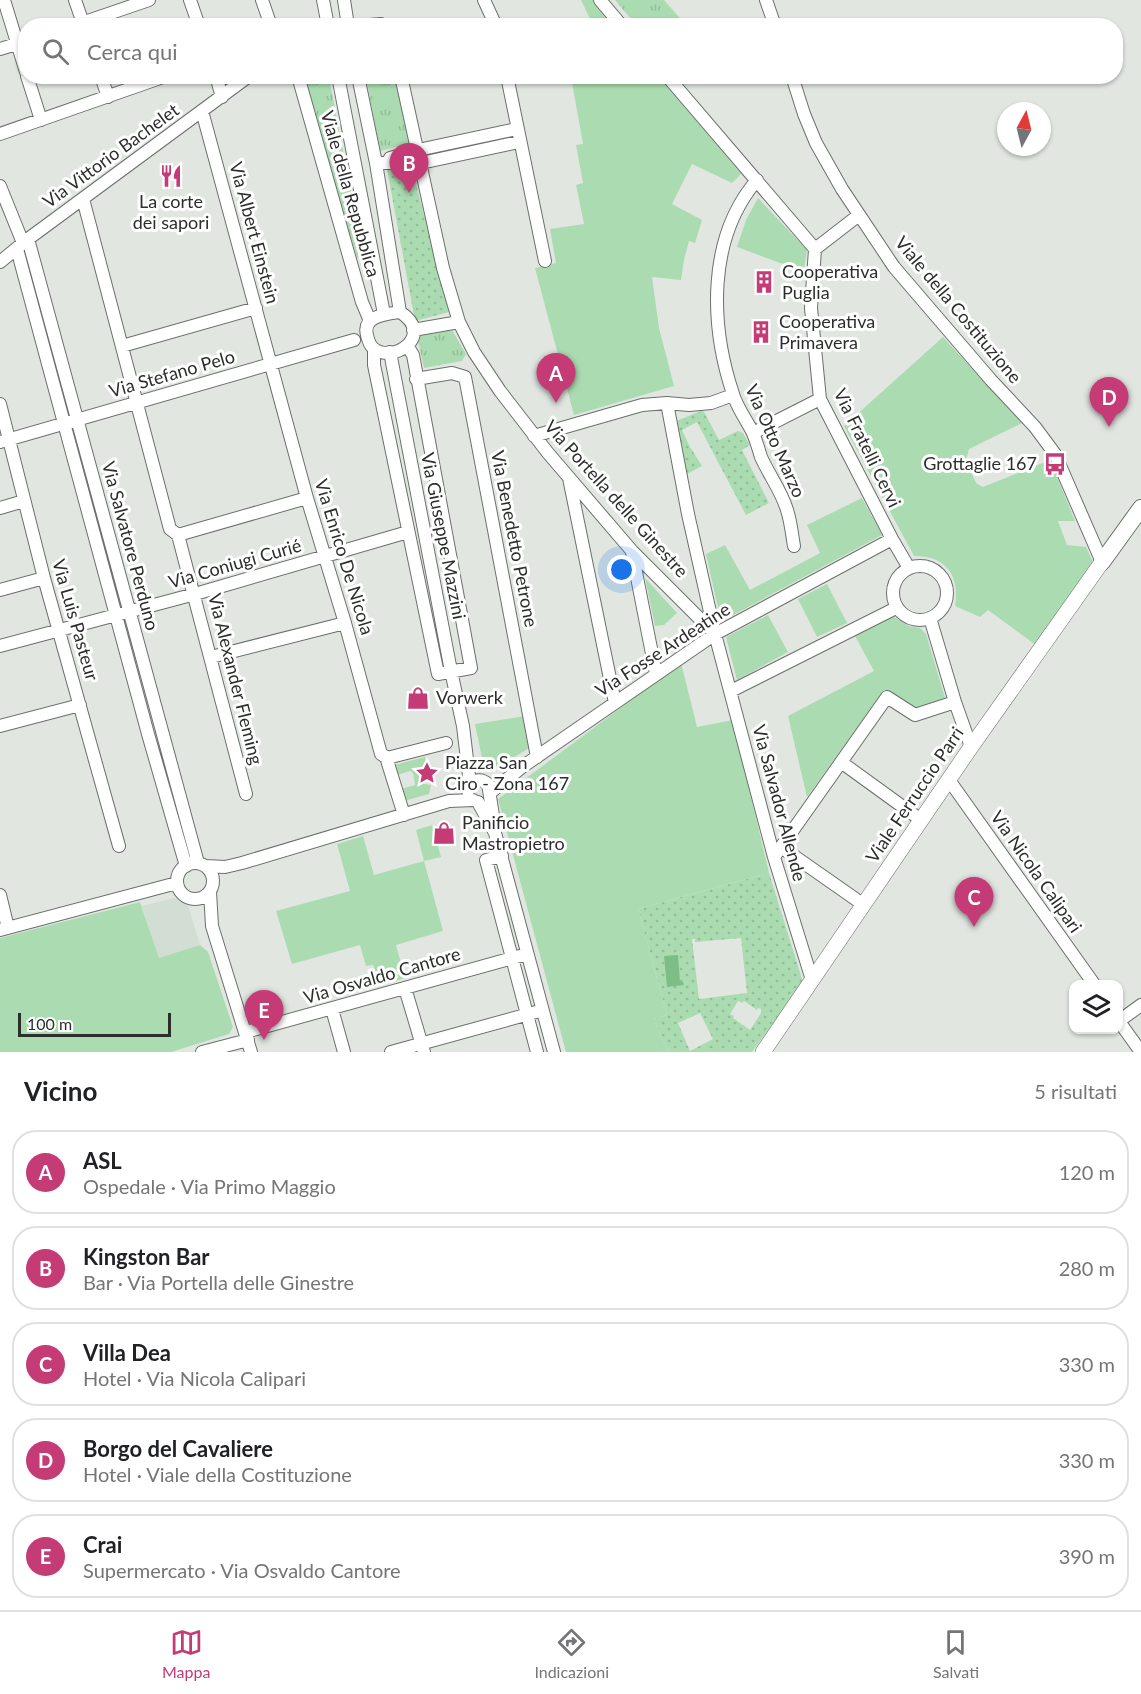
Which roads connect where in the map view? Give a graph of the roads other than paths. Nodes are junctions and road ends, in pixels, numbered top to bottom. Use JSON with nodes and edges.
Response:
{"nodes":[{"id":1,"x":4,"y":0,"type":"edge"},
{"id":2,"x":75,"y":0,"type":"edge"},
{"id":3,"x":149,"y":0,"type":"edge"},
{"id":4,"x":190,"y":0,"type":"edge"},
{"id":5,"x":262,"y":0,"type":"edge"},
{"id":6,"x":323,"y":0,"type":"edge"},
{"id":7,"x":344,"y":0,"type":"edge"},
{"id":8,"x":484,"y":0,"type":"edge"},
{"id":9,"x":600,"y":0,"type":"edge"},
{"id":10,"x":766,"y":0,"type":"edge"},
{"id":11,"x":79,"y":18,"type":"edge"},
{"id":12,"x":97,"y":18,"type":"edge"},
{"id":13,"x":196,"y":18,"type":"edge"},
{"id":14,"x":268,"y":18,"type":"edge"},
{"id":15,"x":326,"y":18,"type":"edge"},
{"id":16,"x":347,"y":18,"type":"edge"},
{"id":17,"x":492,"y":18,"type":"edge"},
{"id":18,"x":615,"y":18,"type":"edge"},
{"id":19,"x":772,"y":18,"type":"edge"},
{"id":20,"x":18,"y":35,"type":"edge"},
{"id":21,"x":18,"y":44,"type":"edge"},
{"id":22,"x":0,"y":50,"type":"edge"},
{"id":23,"x":30,"y":84,"type":"edge"},
{"id":24,"x":104,"y":84,"type":"edge"},
{"id":25,"x":144,"y":84,"type":"edge"},
{"id":26,"x":218,"y":84,"type":"edge"},
{"id":27,"x":239,"y":84,"type":"edge"},
{"id":28,"x":300,"y":84,"type":"edge"},
{"id":29,"x":340,"y":84,"type":"edge"},
{"id":30,"x":360,"y":84,"type":"edge"},
{"id":31,"x":403,"y":84,"type":"edge"},
{"id":32,"x":509,"y":84,"type":"edge"},
{"id":33,"x":674,"y":84,"type":"edge"},
{"id":34,"x":795,"y":84,"type":"edge"},
{"id":35,"x":108,"y":97,"type":"junction"},
{"id":36,"x":222,"y":97,"type":"junction"},
{"id":37,"x":202,"y":111,"type":"junction"},
{"id":38,"x":41,"y":120,"type":"junction"},
{"id":39,"x":517,"y":129,"type":"junction"},
{"id":40,"x":0,"y":134,"type":"edge"},
{"id":41,"x":519,"y":142,"type":"junction"},
{"id":42,"x":418,"y":150,"type":"junction"},
{"id":43,"x":376,"y":163,"type":"junction"},
{"id":44,"x":421,"y":163,"type":"junction"},
{"id":45,"x":757,"y":180,"type":"junction"},
{"id":46,"x":0,"y":186,"type":"edge"},
{"id":47,"x":83,"y":199,"type":"junction"},
{"id":48,"x":3,"y":206,"type":"edge"},
{"id":49,"x":859,"y":215,"type":"junction"},
{"id":50,"x":23,"y":244,"type":"junction"},
{"id":51,"x":815,"y":249,"type":"junction"},
{"id":52,"x":545,"y":261,"type":"dead end"},
{"id":53,"x":0,"y":262,"type":"edge"},
{"id":54,"x":256,"y":308,"type":"junction"},
{"id":55,"x":400,"y":312,"type":"junction"},
{"id":56,"x":384,"y":314,"type":"junction"},
{"id":57,"x":459,"y":322,"type":"junction"},
{"id":58,"x":368,"y":326,"type":"junction"},
{"id":59,"x":414,"y":330,"type":"junction"},
{"id":60,"x":354,"y":340,"type":"junction"},
{"id":61,"x":122,"y":346,"type":"junction"},
{"id":62,"x":372,"y":346,"type":"junction"},
{"id":63,"x":408,"y":347,"type":"junction"},
{"id":64,"x":390,"y":352,"type":"junction"},
{"id":65,"x":271,"y":364,"type":"junction"},
{"id":66,"x":416,"y":379,"type":"junction"},
{"id":67,"x":733,"y":395,"type":"junction"},
{"id":68,"x":820,"y":399,"type":"junction"},
{"id":69,"x":137,"y":402,"type":"junction"},
{"id":70,"x":667,"y":403,"type":"junction"},
{"id":71,"x":0,"y":404,"type":"edge"},
{"id":72,"x":77,"y":419,"type":"junction"},
{"id":73,"x":64,"y":424,"type":"junction"},
{"id":74,"x":753,"y":433,"type":"junction"},
{"id":75,"x":534,"y":436,"type":"junction"},
{"id":76,"x":4,"y":441,"type":"edge"},
{"id":77,"x":568,"y":475,"type":"junction"},
{"id":78,"x":307,"y":498,"type":"junction"},
{"id":79,"x":24,"y":501,"type":"junction"},
{"id":80,"x":0,"y":507,"type":"edge"},
{"id":81,"x":1141,"y":508,"type":"edge"},
{"id":82,"x":408,"y":532,"type":"junction"},
{"id":83,"x":178,"y":535,"type":"junction"},
{"id":84,"x":892,"y":539,"type":"junction"},
{"id":85,"x":794,"y":546,"type":"dead end"},
{"id":86,"x":632,"y":550,"type":"junction"},
{"id":87,"x":325,"y":557,"type":"junction"},
{"id":88,"x":1102,"y":562,"type":"junction"},
{"id":89,"x":909,"y":568,"type":"junction"},
{"id":90,"x":44,"y":578,"type":"junction"},
{"id":91,"x":0,"y":590,"type":"edge"},
{"id":92,"x":195,"y":594,"type":"junction"},
{"id":93,"x":896,"y":608,"type":"junction"},
{"id":94,"x":129,"y":612,"type":"junction"},
{"id":95,"x":116,"y":614,"type":"junction"},
{"id":96,"x":930,"y":618,"type":"junction"},
{"id":97,"x":345,"y":623,"type":"junction"},
{"id":98,"x":59,"y":629,"type":"junction"},
{"id":99,"x":715,"y":634,"type":"junction"},
{"id":100,"x":0,"y":646,"type":"edge"},
{"id":101,"x":211,"y":657,"type":"junction"},
{"id":102,"x":451,"y":671,"type":"junction"},
{"id":103,"x":657,"y":674,"type":"junction"},
{"id":104,"x":731,"y":691,"type":"junction"},
{"id":105,"x":955,"y":702,"type":"junction"},
{"id":106,"x":615,"y":703,"type":"junction"},
{"id":107,"x":80,"y":705,"type":"junction"},
{"id":108,"x":0,"y":726,"type":"edge"},
{"id":109,"x":446,"y":744,"type":"dead end"},
{"id":110,"x":971,"y":747,"type":"junction"},
{"id":111,"x":537,"y":756,"type":"junction"},
{"id":112,"x":387,"y":758,"type":"junction"},
{"id":113,"x":841,"y":762,"type":"junction"},
{"id":114,"x":949,"y":780,"type":"junction"},
{"id":115,"x":480,"y":790,"type":"junction"},
{"id":116,"x":246,"y":794,"type":"dead end"},
{"id":117,"x":404,"y":815,"type":"junction"},
{"id":118,"x":921,"y":820,"type":"junction"},
{"id":119,"x":119,"y":846,"type":"dead end"},
{"id":120,"x":777,"y":852,"type":"junction"},
{"id":121,"x":502,"y":856,"type":"junction"},
{"id":122,"x":242,"y":863,"type":"junction"},
{"id":123,"x":197,"y":865,"type":"junction"},
{"id":124,"x":177,"y":883,"type":"junction"},
{"id":125,"x":212,"y":887,"type":"junction"},
{"id":126,"x":0,"y":895,"type":"edge"},
{"id":127,"x":193,"y":899,"type":"junction"},
{"id":128,"x":864,"y":905,"type":"junction"},
{"id":129,"x":212,"y":926,"type":"junction"},
{"id":130,"x":4,"y":929,"type":"edge"},
{"id":131,"x":527,"y":954,"type":"junction"},
{"id":132,"x":512,"y":958,"type":"junction"},
{"id":133,"x":812,"y":980,"type":"junction"},
{"id":134,"x":1091,"y":980,"type":"edge"},
{"id":135,"x":405,"y":988,"type":"junction"},
{"id":136,"x":1141,"y":1005,"type":"edge"},
{"id":137,"x":332,"y":1009,"type":"junction"},
{"id":138,"x":543,"y":1010,"type":"junction"},
{"id":139,"x":528,"y":1014,"type":"junction"},
{"id":140,"x":1123,"y":1017,"type":"edge"},
{"id":141,"x":1123,"y":1026,"type":"edge"},
{"id":142,"x":248,"y":1042,"type":"edge"},
{"id":143,"x":422,"y":1048,"type":"edge"},
{"id":144,"x":202,"y":1052,"type":"edge"},
{"id":145,"x":344,"y":1052,"type":"edge"},
{"id":146,"x":391,"y":1052,"type":"edge"},
{"id":147,"x":537,"y":1052,"type":"edge"},
{"id":148,"x":554,"y":1052,"type":"edge"},
{"id":149,"x":763,"y":1052,"type":"edge"},
{"id":150,"x":1141,"y":1052,"type":"edge"}],
"edges":[{"from":1,"to":20,"type":"street"},
{"from":2,"to":11,"type":"street"},
{"from":3,"to":12,"type":"street"},
{"from":4,"to":13,"type":"street"},
{"from":5,"to":14,"type":"street"},
{"from":6,"to":15,"type":"street"},
{"from":7,"to":16,"type":"street"},
{"from":8,"to":17,"type":"street"},
{"from":9,"to":18,"type":"street"},
{"from":10,"to":19,"type":"street"},
{"from":21,"to":22,"type":"street"},
{"from":23,"to":38,"type":"street"},
{"from":24,"to":35,"type":"street"},
{"from":25,"to":35,"type":"street"},
{"from":26,"to":36,"type":"street"},
{"from":27,"to":36,"type":"street","name":"Via Vittorio Bachelet"},
{"from":28,"to":58,"type":"street","name":"Viale della Repubblica"},
{"from":29,"to":56,"type":"street"},
{"from":30,"to":43,"type":"street"},
{"from":31,"to":42,"type":"street","name":"Via Portella delle Ginestre"},
{"from":32,"to":39,"type":"street"},
{"from":33,"to":45,"type":"street"},
{"from":34,"to":49,"type":"street","name":"Viale della Costituzione"},
{"from":35,"to":38,"type":"street"},
{"from":36,"to":37,"type":"street","name":"Via Vittorio Bachelet"},
{"from":37,"to":47,"type":"street","name":"Via Vittorio Bachelet"},
{"from":37,"to":54,"type":"street","name":"Via Albert Einstein"},
{"from":38,"to":40,"type":"street"},
{"from":39,"to":41,"type":"street"},
{"from":39,"to":42,"type":"street"},
{"from":41,"to":44,"type":"street"},
{"from":41,"to":52,"type":"street"},
{"from":42,"to":43,"type":"street"},
{"from":42,"to":44,"type":"street","name":"Via Portella delle Ginestre"},
{"from":43,"to":44,"type":"street"},
{"from":43,"to":55,"type":"street"},
{"from":44,"to":57,"type":"street","name":"Via Portella delle Ginestre"},
{"from":45,"to":51,"type":"street"},
{"from":45,"to":67,"type":"street","name":"Via Otto Marzo"},
{"from":46,"to":48,"type":"street"},
{"from":47,"to":50,"type":"street","name":"Via Vittorio Bachelet"},
{"from":47,"to":61,"type":"street","name":"Via Alexander Fleming"},
{"from":48,"to":50,"type":"street"},
{"from":49,"to":51,"type":"street"},
{"from":49,"to":88,"type":"street","name":"Viale della Costituzione"},
{"from":50,"to":53,"type":"street","name":"Via Vittorio Bachelet"},
{"from":50,"to":72,"type":"street","name":"Via Salvatore Perduno"},
{"from":50,"to":73,"type":"street","name":"Via Salvatore Perduno"},
{"from":51,"to":68,"type":"street","name":"Via Fratelli Cervi"},
{"from":54,"to":61,"type":"street"},
{"from":54,"to":65,"type":"street","name":"Via Albert Einstein"},
{"from":55,"to":56,"type":"street"},
{"from":55,"to":59,"type":"street"},
{"from":56,"to":58,"type":"street"},
{"from":57,"to":59,"type":"street"},
{"from":57,"to":75,"type":"street","name":"Via Portella delle Ginestre"},
{"from":58,"to":60,"type":"street","name":"Via Stefano Pelo"},
{"from":58,"to":62,"type":"street"},
{"from":59,"to":63,"type":"street"},
{"from":60,"to":62,"type":"street"},
{"from":60,"to":65,"type":"street","name":"Via Stefano Pelo"},
{"from":61,"to":69,"type":"street","name":"Via Alexander Fleming"},
{"from":62,"to":64,"type":"street"},
{"from":62,"to":82,"type":"street"},
{"from":63,"to":64,"type":"street"},
{"from":63,"to":66,"type":"street"},
{"from":64,"to":102,"type":"street","name":"Via Giuseppe Mazzini"},
{"from":65,"to":69,"type":"street","name":"Via Stefano Pelo"},
{"from":65,"to":78,"type":"street","name":"Via Enrico De Nicola"},
{"from":66,"to":102,"type":"street"},
{"from":66,"to":111,"type":"street","name":"Via Benedetto Petrone"},
{"from":67,"to":70,"type":"street"},
{"from":67,"to":74,"type":"street","name":"Via Otto Marzo"},
{"from":68,"to":74,"type":"street"},
{"from":68,"to":84,"type":"street","name":"Via Fratelli Cervi"},
{"from":69,"to":72,"type":"street","name":"Via Stefano Pelo"},
{"from":69,"to":83,"type":"street","name":"Via Alexander Fleming"},
{"from":70,"to":75,"type":"street"},
{"from":70,"to":99,"type":"street","name":"Via Salvador Allende"},
{"from":71,"to":76,"type":"street","name":"Via Luis Pasteur"},
{"from":72,"to":73,"type":"street","name":"Via Stefano Pelo"},
{"from":72,"to":94,"type":"street","name":"Via Salvatore Perduno"},
{"from":73,"to":76,"type":"street","name":"Via Stefano Pelo"},
{"from":73,"to":95,"type":"street","name":"Via Salvatore Perduno"},
{"from":74,"to":85,"type":"street","name":"Via Otto Marzo"},
{"from":75,"to":77,"type":"street","name":"Via Portella delle Ginestre"},
{"from":76,"to":79,"type":"street","name":"Via Luis Pasteur"},
{"from":77,"to":86,"type":"street","name":"Via Portella delle Ginestre"},
{"from":77,"to":106,"type":"street"},
{"from":78,"to":83,"type":"street"},
{"from":78,"to":87,"type":"street","name":"Via Enrico De Nicola"},
{"from":79,"to":80,"type":"street"},
{"from":79,"to":90,"type":"street","name":"Via Luis Pasteur"},
{"from":81,"to":88,"type":"main road"},
{"from":82,"to":87,"type":"street","name":"Via Coniugi Curié"},
{"from":82,"to":102,"type":"street"},
{"from":83,"to":92,"type":"street","name":"Via Alexander Fleming"},
{"from":84,"to":89,"type":"street","name":"Via Fratelli Cervi"},
{"from":84,"to":99,"type":"street","name":"Via Fosse Ardeatine"},
{"from":86,"to":99,"type":"street","name":"Via Portella delle Ginestre"},
{"from":86,"to":103,"type":"street"},
{"from":87,"to":92,"type":"street","name":"Via Coniugi Curié"},
{"from":87,"to":97,"type":"street","name":"Via Enrico De Nicola"},
{"from":88,"to":110,"type":"street","name":"Viale Ferruccio Parri"},
{"from":89,"to":93,"type":"street"},
{"from":89,"to":96,"type":"street"},
{"from":90,"to":91,"type":"street"},
{"from":90,"to":98,"type":"street","name":"Via Luis Pasteur"},
{"from":92,"to":94,"type":"street","name":"Via Coniugi Curié"},
{"from":92,"to":101,"type":"street","name":"Via Alexander Fleming"},
{"from":93,"to":96,"type":"street"},
{"from":93,"to":104,"type":"street"},
{"from":94,"to":95,"type":"street","name":"Via Coniugi Curié"},
{"from":94,"to":123,"type":"street","name":"Via Salvatore Perduno"},
{"from":95,"to":98,"type":"street","name":"Via Coniugi Curié"},
{"from":95,"to":123,"type":"street","name":"Via Salvatore Perduno"},
{"from":96,"to":105,"type":"street"},
{"from":97,"to":101,"type":"street"},
{"from":97,"to":112,"type":"street","name":"Via Enrico De Nicola"},
{"from":98,"to":100,"type":"street","name":"Via Coniugi Curié"},
{"from":98,"to":107,"type":"street","name":"Via Luis Pasteur"},
{"from":99,"to":103,"type":"street","name":"Via Fosse Ardeatine"},
{"from":99,"to":104,"type":"street","name":"Via Salvador Allende"},
{"from":101,"to":116,"type":"street","name":"Via Alexander Fleming"},
{"from":102,"to":115,"type":"street","name":"Via Giuseppe Mazzini"},
{"from":103,"to":106,"type":"street","name":"Via Fosse Ardeatine"},
{"from":104,"to":120,"type":"street","name":"Via Salvador Allende"},
{"from":105,"to":110,"type":"street"},
{"from":105,"to":113,"type":"street"},
{"from":106,"to":111,"type":"street","name":"Via Fosse Ardeatine"},
{"from":107,"to":108,"type":"street"},
{"from":107,"to":119,"type":"street","name":"Via Luis Pasteur"},
{"from":109,"to":112,"type":"street"},
{"from":110,"to":114,"type":"street","name":"Viale Ferruccio Parri"},
{"from":111,"to":115,"type":"street","name":"Via Fosse Ardeatine"},
{"from":112,"to":117,"type":"street","name":"Via Enrico De Nicola"},
{"from":113,"to":118,"type":"street"},
{"from":113,"to":120,"type":"street"},
{"from":114,"to":118,"type":"street","name":"Viale Ferruccio Parri"},
{"from":114,"to":134,"type":"street","name":"Via Nicola Calipari"},
{"from":115,"to":117,"type":"street"},
{"from":115,"to":121,"type":"street","name":"Via Giuseppe Mazzini"},
{"from":117,"to":122,"type":"street"},
{"from":118,"to":128,"type":"street","name":"Viale Ferruccio Parri"},
{"from":120,"to":128,"type":"street"},
{"from":120,"to":133,"type":"street","name":"Via Salvador Allende"},
{"from":121,"to":131,"type":"street","name":"Via Giuseppe Mazzini"},
{"from":121,"to":132,"type":"street"},
{"from":122,"to":123,"type":"street"},
{"from":122,"to":125,"type":"street"},
{"from":123,"to":124,"type":"street"},
{"from":123,"to":125,"type":"street"},
{"from":124,"to":127,"type":"street"},
{"from":124,"to":130,"type":"street"},
{"from":125,"to":127,"type":"street"},
{"from":125,"to":129,"type":"street"},
{"from":126,"to":130,"type":"street"},
{"from":127,"to":129,"type":"street"},
{"from":128,"to":133,"type":"street","name":"Viale Ferruccio Parri"},
{"from":129,"to":142,"type":"street"},
{"from":131,"to":132,"type":"street","name":"Via Osvaldo Cantore"},
{"from":131,"to":138,"type":"street","name":"Via Giuseppe Mazzini"},
{"from":132,"to":135,"type":"street","name":"Via Osvaldo Cantore"},
{"from":132,"to":139,"type":"street"},
{"from":133,"to":149,"type":"street","name":"Viale Ferruccio Parri"},
{"from":135,"to":137,"type":"street","name":"Via Osvaldo Cantore"},
{"from":135,"to":143,"type":"street"},
{"from":136,"to":140,"type":"street"},
{"from":137,"to":142,"type":"street","name":"Via Osvaldo Cantore"},
{"from":137,"to":145,"type":"street"},
{"from":138,"to":139,"type":"street"},
{"from":138,"to":148,"type":"street","name":"Via Giuseppe Mazzini"},
{"from":139,"to":143,"type":"street"},
{"from":139,"to":147,"type":"street"},
{"from":141,"to":150,"type":"street"},
{"from":142,"to":144,"type":"street","name":"Via Osvaldo Cantore"},
{"from":143,"to":146,"type":"street"}]}
